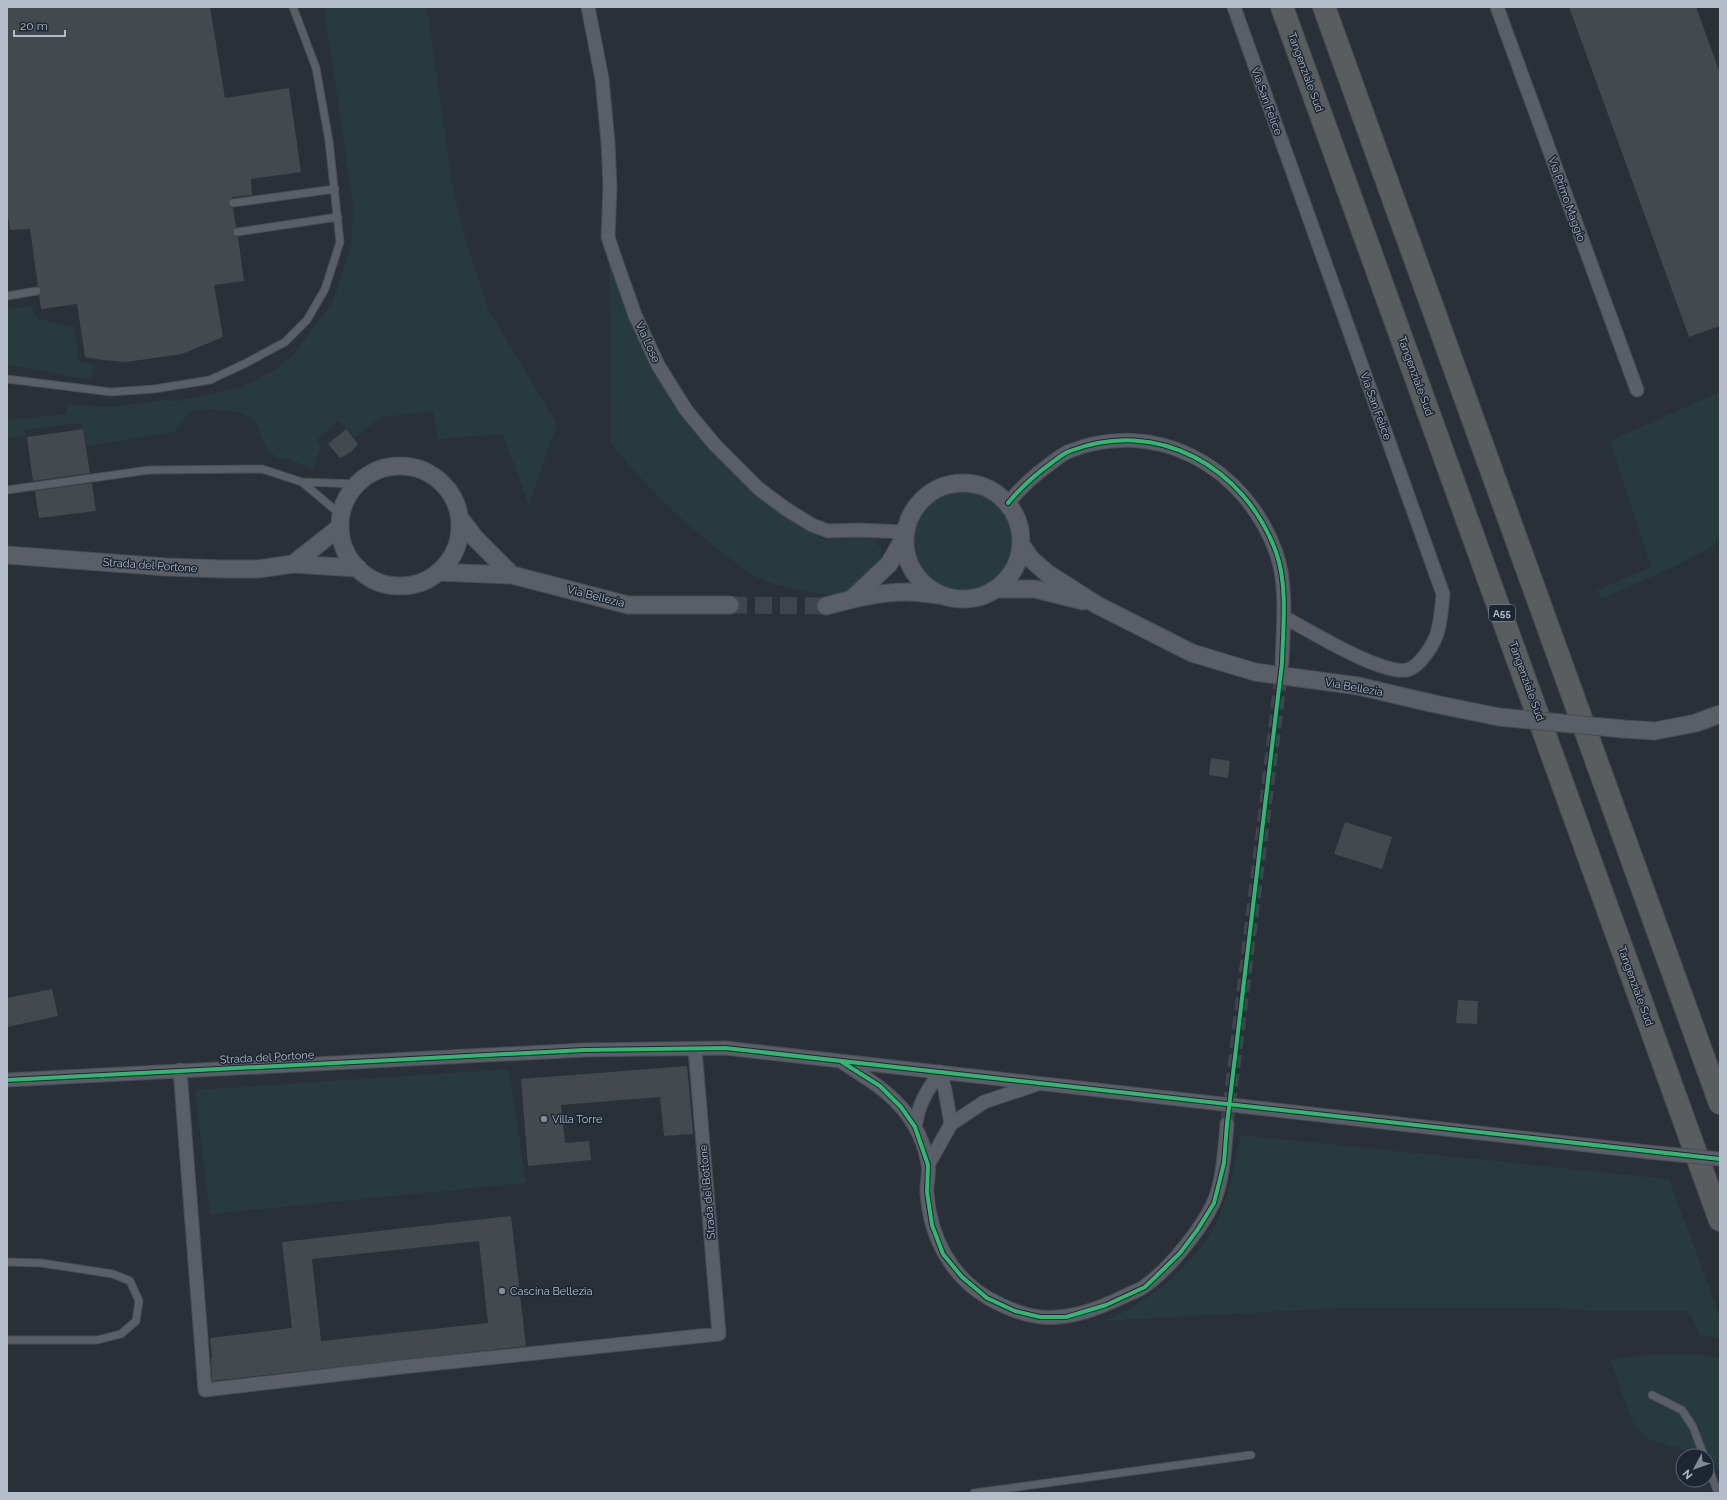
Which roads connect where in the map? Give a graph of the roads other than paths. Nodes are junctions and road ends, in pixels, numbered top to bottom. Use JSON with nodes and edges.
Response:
{"nodes":[{"id":1,"x":293,"y":7,"type":"edge"},
{"id":2,"x":588,"y":7,"type":"edge"},
{"id":3,"x":1234,"y":7,"type":"edge"},
{"id":4,"x":1282,"y":7,"type":"edge"},
{"id":5,"x":1324,"y":7,"type":"edge"},
{"id":6,"x":1497,"y":7,"type":"edge"},
{"id":7,"x":335,"y":189,"type":"junction"},
{"id":8,"x":233,"y":203,"type":"dead end"},
{"id":9,"x":338,"y":217,"type":"junction"},
{"id":10,"x":237,"y":232,"type":"dead end"},
{"id":11,"x":37,"y":291,"type":"dead end"},
{"id":12,"x":7,"y":296,"type":"edge"},
{"id":13,"x":7,"y":378,"type":"edge"},
{"id":14,"x":1637,"y":390,"type":"dead end"},
{"id":15,"x":302,"y":482,"type":"junction"},
{"id":16,"x":357,"y":484,"type":"junction"},
{"id":17,"x":7,"y":490,"type":"edge"},
{"id":18,"x":1008,"y":504,"type":"junction"},
{"id":19,"x":460,"y":518,"type":"junction"},
{"id":20,"x":340,"y":521,"type":"junction"},
{"id":21,"x":904,"y":535,"type":"junction"},
{"id":22,"x":1022,"y":546,"type":"junction"},
{"id":23,"x":7,"y":555,"type":"edge"},
{"id":24,"x":293,"y":564,"type":"junction"},
{"id":25,"x":358,"y":568,"type":"junction"},
{"id":26,"x":438,"y":572,"type":"junction"},
{"id":27,"x":512,"y":575,"type":"junction"},
{"id":28,"x":996,"y":589,"type":"junction"},
{"id":29,"x":940,"y":596,"type":"junction"},
{"id":30,"x":852,"y":599,"type":"junction"},
{"id":31,"x":730,"y":605,"type":"tunnel mouth"},
{"id":32,"x":1097,"y":605,"type":"junction"},
{"id":33,"x":826,"y":606,"type":"tunnel mouth"},
{"id":34,"x":1284,"y":617,"type":"junction"},
{"id":35,"x":1282,"y":663,"type":"tunnel mouth"},
{"id":36,"x":1720,"y":714,"type":"edge"},
{"id":37,"x":695,"y":1049,"type":"junction"},
{"id":38,"x":840,"y":1061,"type":"junction"},
{"id":39,"x":180,"y":1070,"type":"junction"},
{"id":40,"x":940,"y":1072,"type":"junction"},
{"id":41,"x":7,"y":1080,"type":"edge"},
{"id":42,"x":1040,"y":1083,"type":"junction"},
{"id":43,"x":1720,"y":1103,"type":"edge"},
{"id":44,"x":950,"y":1124,"type":"junction"},
{"id":45,"x":1227,"y":1124,"type":"tunnel mouth"},
{"id":46,"x":915,"y":1127,"type":"junction"},
{"id":47,"x":1720,"y":1159,"type":"edge"},
{"id":48,"x":928,"y":1165,"type":"junction"},
{"id":49,"x":1720,"y":1220,"type":"edge"},
{"id":50,"x":7,"y":1262,"type":"edge"},
{"id":51,"x":7,"y":1340,"type":"edge"},
{"id":52,"x":1652,"y":1395,"type":"dead end"},
{"id":53,"x":1701,"y":1448,"type":"edge"},
{"id":54,"x":1251,"y":1454,"type":"dead end"},
{"id":55,"x":974,"y":1493,"type":"edge"}],
"edges":[{"from":1,"to":7,"type":"lane"},
{"from":2,"to":21,"type":"street","name":"Via Lose"},
{"from":3,"to":34,"type":"street","name":"Via San Felice"},
{"from":4,"to":49,"type":"highway","name":"Tangenziale Sud","number":"A55"},
{"from":5,"to":43,"type":"highway"},
{"from":6,"to":14,"type":"street","name":"Via Primo Maggio"},
{"from":7,"to":8,"type":"lane"},
{"from":7,"to":9,"type":"lane"},
{"from":9,"to":10,"type":"lane"},
{"from":9,"to":13,"type":"lane"},
{"from":11,"to":12,"type":"lane"},
{"from":15,"to":16,"type":"lane"},
{"from":15,"to":17,"type":"lane"},
{"from":15,"to":20,"type":"lane"},
{"from":16,"to":19,"type":"street"},
{"from":16,"to":20,"type":"street"},
{"from":18,"to":21,"type":"street","name":"Via Bellezia"},
{"from":18,"to":22,"type":"street","name":"Via Bellezia"},
{"from":18,"to":34,"type":"street"},
{"from":19,"to":26,"type":"street"},
{"from":19,"to":27,"type":"street"},
{"from":20,"to":24,"type":"street"},
{"from":20,"to":25,"type":"street"},
{"from":21,"to":29,"type":"street","name":"Via Bellezia"},
{"from":21,"to":30,"type":"street","name":"Via Bellezia"},
{"from":22,"to":28,"type":"street","name":"Via Bellezia"},
{"from":22,"to":32,"type":"street","name":"Via Bellezia"},
{"from":23,"to":24,"type":"street","name":"Strada del Portone"},
{"from":24,"to":25,"type":"street","name":"Strada del Portone"},
{"from":25,"to":26,"type":"street"},
{"from":26,"to":27,"type":"street","name":"Via Bellezia"},
{"from":27,"to":31,"type":"street","name":"Via Bellezia"},
{"from":28,"to":29,"type":"street","name":"Via Bellezia"},
{"from":28,"to":32,"type":"street","name":"Via Bellezia"},
{"from":29,"to":30,"type":"street","name":"Via Bellezia"},
{"from":30,"to":33,"type":"street","name":"Via Bellezia"},
{"from":32,"to":36,"type":"street","name":"Via Bellezia","bridge":true},
{"from":34,"to":35,"type":"street"},
{"from":37,"to":38,"type":"street","name":"Strada del Portone"},
{"from":37,"to":39,"type":"street","name":"Strada del Portone"},
{"from":37,"to":39,"type":"street","name":"Strada del Bottone"},
{"from":38,"to":40,"type":"street","name":"Strada del Portone"},
{"from":38,"to":46,"type":"street"},
{"from":39,"to":41,"type":"street","name":"Strada del Portone"},
{"from":40,"to":42,"type":"street","name":"Strada del Portone"},
{"from":40,"to":44,"type":"street"},
{"from":40,"to":46,"type":"street"},
{"from":42,"to":44,"type":"street"},
{"from":42,"to":47,"type":"street","name":"Strada del Portone","bridge":true},
{"from":44,"to":48,"type":"street"},
{"from":45,"to":48,"type":"street"},
{"from":46,"to":48,"type":"street"},
{"from":50,"to":51,"type":"lane"},
{"from":52,"to":53,"type":"lane"},
{"from":54,"to":55,"type":"lane"}]}
